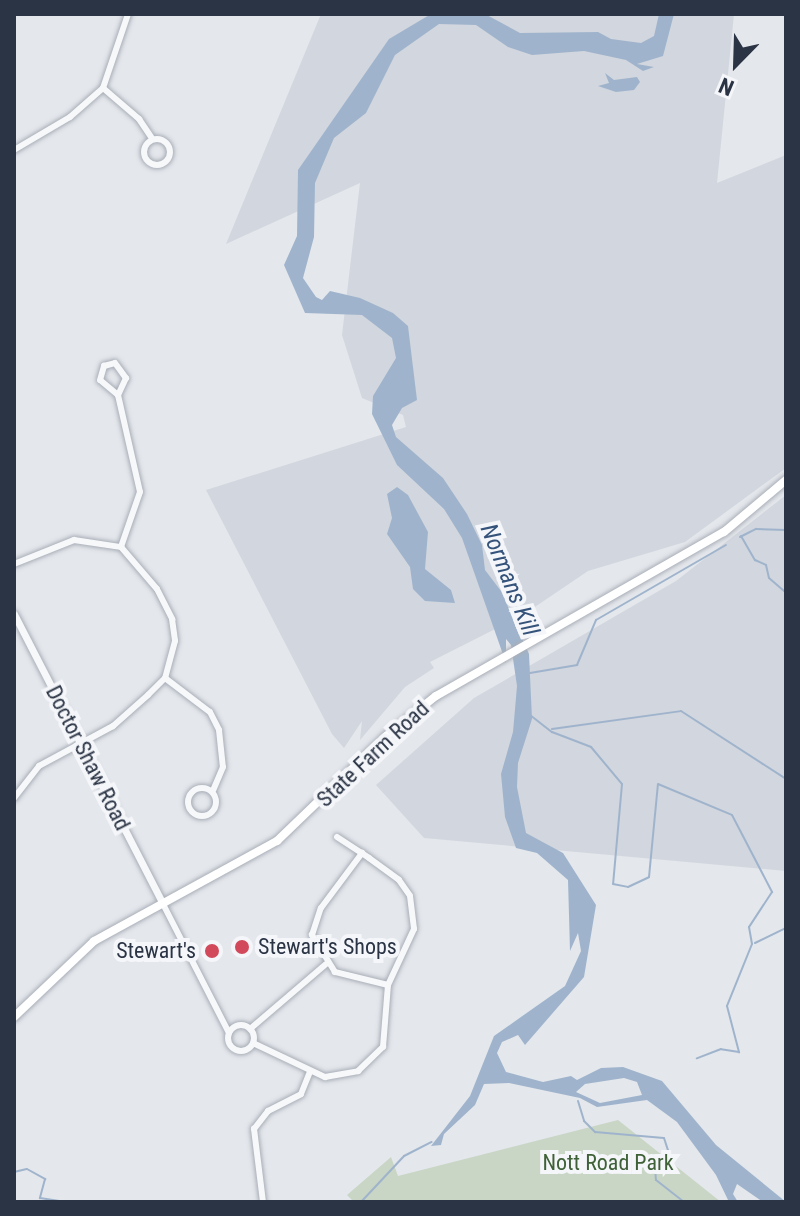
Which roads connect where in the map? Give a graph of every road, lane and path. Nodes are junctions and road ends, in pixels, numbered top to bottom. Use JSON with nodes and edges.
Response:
{"nodes":[{"id":1,"x":128,"y":14,"type":"edge"},
{"id":2,"x":103,"y":88,"type":"junction"},
{"id":3,"x":151,"y":137,"type":"junction"},
{"id":4,"x":15,"y":147,"type":"edge"},
{"id":5,"x":118,"y":395,"type":"junction"},
{"id":6,"x":786,"y":480,"type":"edge"},
{"id":7,"x":121,"y":547,"type":"junction"},
{"id":8,"x":14,"y":564,"type":"edge"},
{"id":9,"x":14,"y":614,"type":"edge"},
{"id":10,"x":165,"y":678,"type":"junction"},
{"id":11,"x":80,"y":743,"type":"junction"},
{"id":12,"x":213,"y":790,"type":"junction"},
{"id":13,"x":14,"y":798,"type":"edge"},
{"id":14,"x":337,"y":837,"type":"dead end"},
{"id":15,"x":362,"y":853,"type":"junction"},
{"id":16,"x":162,"y":902,"type":"junction"},
{"id":17,"x":326,"y":964,"type":"junction"},
{"id":18,"x":388,"y":985,"type":"junction"},
{"id":19,"x":14,"y":1017,"type":"edge"},
{"id":20,"x":250,"y":1029,"type":"junction"},
{"id":21,"x":229,"y":1033,"type":"junction"},
{"id":22,"x":253,"y":1043,"type":"junction"},
{"id":23,"x":310,"y":1072,"type":"junction"},
{"id":24,"x":263,"y":1202,"type":"edge"}],
"edges":[{"from":1,"to":2,"type":"street"},
{"from":2,"to":3,"type":"street"},
{"from":2,"to":4,"type":"street"},
{"from":3,"to":3,"type":"street"},
{"from":5,"to":5,"type":"street"},
{"from":5,"to":7,"type":"street"},
{"from":6,"to":16,"type":"main road","name":"State Farm Road"},
{"from":7,"to":8,"type":"street"},
{"from":7,"to":10,"type":"street"},
{"from":9,"to":11,"type":"street","name":"Doctor Shaw Road"},
{"from":10,"to":11,"type":"street"},
{"from":10,"to":12,"type":"street"},
{"from":11,"to":13,"type":"street"},
{"from":11,"to":16,"type":"street","name":"Doctor Shaw Road"},
{"from":12,"to":12,"type":"street"},
{"from":14,"to":15,"type":"street"},
{"from":15,"to":17,"type":"street"},
{"from":15,"to":18,"type":"street"},
{"from":16,"to":19,"type":"main road","name":"State Farm Road"},
{"from":16,"to":21,"type":"street"},
{"from":17,"to":18,"type":"street"},
{"from":17,"to":20,"type":"street"},
{"from":18,"to":23,"type":"street"},
{"from":20,"to":21,"type":"street"},
{"from":20,"to":22,"type":"street"},
{"from":21,"to":22,"type":"street"},
{"from":22,"to":23,"type":"street"},
{"from":23,"to":24,"type":"street"}]}
